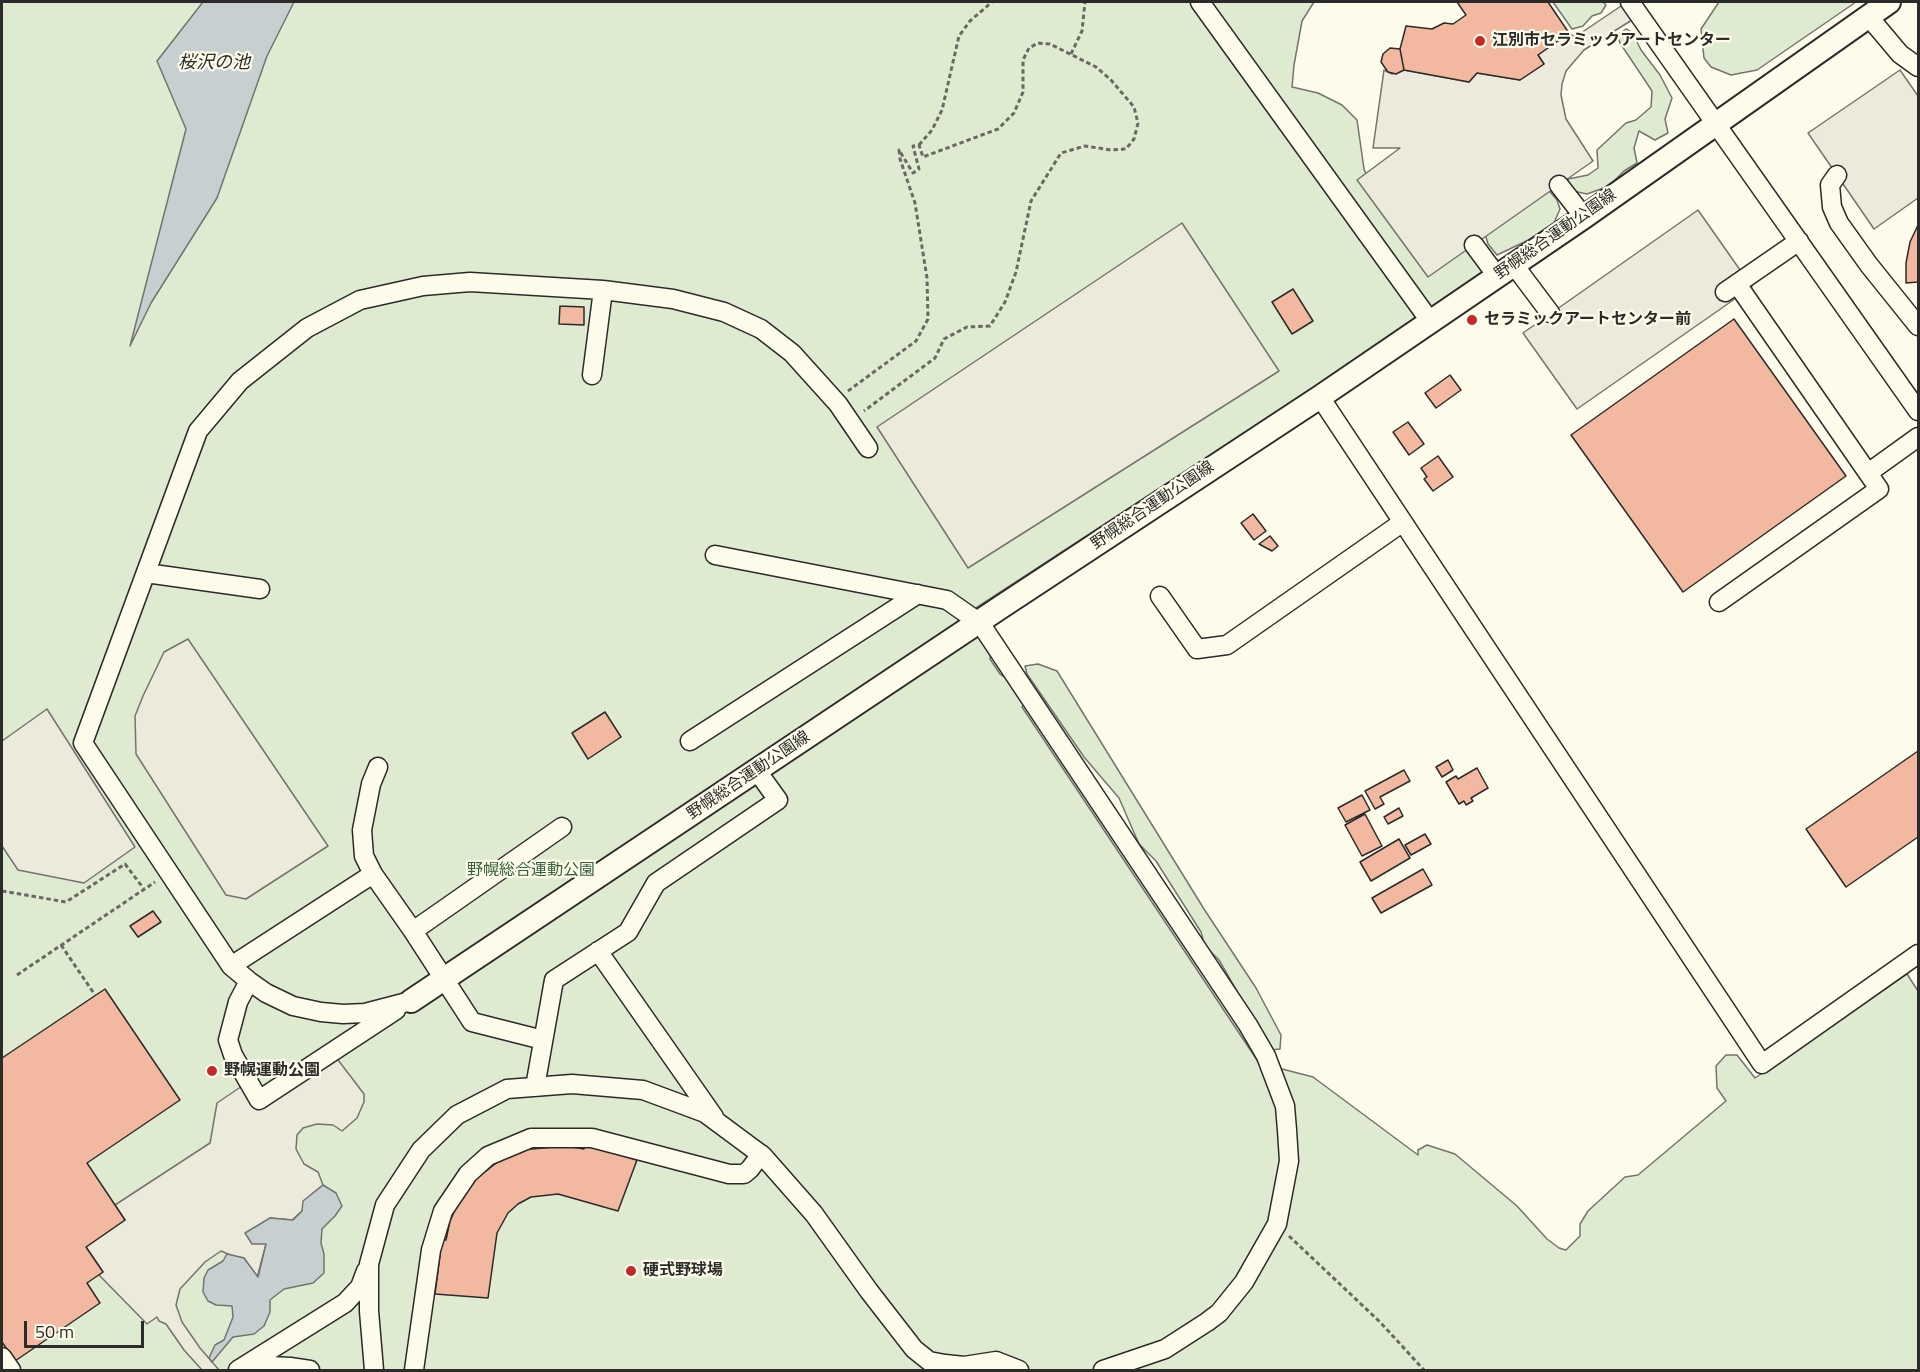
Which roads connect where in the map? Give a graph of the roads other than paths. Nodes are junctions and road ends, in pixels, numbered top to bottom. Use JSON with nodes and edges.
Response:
{"nodes":[{"id":1,"x":1200,"y":2,"type":"edge"},
{"id":2,"x":1630,"y":2,"type":"edge"},
{"id":3,"x":1889,"y":2,"type":"edge"},
{"id":4,"x":1868,"y":16,"type":"junction"},
{"id":5,"x":1918,"y":67,"type":"edge"},
{"id":6,"x":1716,"y":123,"type":"junction"},
{"id":7,"x":1837,"y":175,"type":"dead end"},
{"id":8,"x":1559,"y":185,"type":"dead end"},
{"id":9,"x":1584,"y":217,"type":"junction"},
{"id":10,"x":1799,"y":241,"type":"junction"},
{"id":11,"x":1474,"y":245,"type":"dead end"},
{"id":12,"x":1506,"y":270,"type":"junction"},
{"id":13,"x":603,"y":290,"type":"junction"},
{"id":14,"x":1550,"y":314,"type":"dead end"},
{"id":15,"x":1430,"y":321,"type":"junction"},
{"id":16,"x":1918,"y":326,"type":"edge"},
{"id":17,"x":592,"y":375,"type":"dead end"},
{"id":18,"x":1320,"y":397,"type":"junction"},
{"id":19,"x":1918,"y":411,"type":"edge"},
{"id":20,"x":1918,"y":437,"type":"edge"},
{"id":21,"x":868,"y":448,"type":"dead end"},
{"id":22,"x":1868,"y":473,"type":"junction"},
{"id":23,"x":1403,"y":522,"type":"junction"},
{"id":24,"x":715,"y":555,"type":"dead end"},
{"id":25,"x":146,"y":573,"type":"junction"},
{"id":26,"x":260,"y":589,"type":"dead end"},
{"id":27,"x":918,"y":594,"type":"junction"},
{"id":28,"x":1160,"y":597,"type":"dead end"},
{"id":29,"x":1719,"y":602,"type":"dead end"},
{"id":30,"x":980,"y":623,"type":"junction"},
{"id":31,"x":690,"y":741,"type":"dead end"},
{"id":32,"x":378,"y":767,"type":"dead end"},
{"id":33,"x":757,"y":771,"type":"junction"},
{"id":34,"x":562,"y":827,"type":"dead end"},
{"id":35,"x":373,"y":874,"type":"junction"},
{"id":36,"x":413,"y":931,"type":"junction"},
{"id":37,"x":598,"y":951,"type":"junction"},
{"id":38,"x":1918,"y":954,"type":"edge"},
{"id":39,"x":231,"y":966,"type":"junction"},
{"id":40,"x":444,"y":979,"type":"junction"},
{"id":41,"x":249,"y":981,"type":"junction"},
{"id":42,"x":411,"y":1001,"type":"junction"},
{"id":43,"x":543,"y":1040,"type":"junction"},
{"id":44,"x":536,"y":1087,"type":"junction"},
{"id":45,"x":718,"y":1123,"type":"junction"},
{"id":46,"x":761,"y":1154,"type":"junction"},
{"id":47,"x":369,"y":1264,"type":"junction"},
{"id":48,"x":2,"y":1357,"type":"edge"},
{"id":49,"x":11,"y":1371,"type":"edge"},
{"id":50,"x":238,"y":1371,"type":"edge"},
{"id":51,"x":254,"y":1371,"type":"edge"},
{"id":52,"x":310,"y":1371,"type":"edge"},
{"id":53,"x":374,"y":1371,"type":"edge"},
{"id":54,"x":414,"y":1371,"type":"edge"},
{"id":55,"x":1019,"y":1371,"type":"edge"},
{"id":56,"x":1103,"y":1371,"type":"edge"}],
"edges":[{"from":1,"to":15,"type":"street"},
{"from":2,"to":6,"type":"street"},
{"from":3,"to":4,"type":"main road","name":"野幌総合運動公園線"},
{"from":4,"to":5,"type":"street"},
{"from":4,"to":6,"type":"main road","name":"野幌総合運動公園線"},
{"from":6,"to":9,"type":"main road","name":"野幌総合運動公園線"},
{"from":6,"to":10,"type":"street"},
{"from":7,"to":16,"type":"street"},
{"from":8,"to":9,"type":"street"},
{"from":9,"to":12,"type":"main road","name":"野幌総合運動公園線"},
{"from":10,"to":19,"type":"street"},
{"from":10,"to":22,"type":"street"},
{"from":11,"to":12,"type":"street"},
{"from":12,"to":14,"type":"street"},
{"from":12,"to":15,"type":"main road","name":"野幌総合運動公園線"},
{"from":13,"to":17,"type":"street"},
{"from":13,"to":21,"type":"street"},
{"from":13,"to":25,"type":"street"},
{"from":15,"to":18,"type":"main road","name":"野幌総合運動公園線"},
{"from":18,"to":23,"type":"street"},
{"from":18,"to":30,"type":"main road","name":"野幌総合運動公園線"},
{"from":20,"to":22,"type":"street"},
{"from":22,"to":29,"type":"street"},
{"from":23,"to":28,"type":"street"},
{"from":23,"to":38,"type":"street"},
{"from":24,"to":27,"type":"street"},
{"from":25,"to":26,"type":"street"},
{"from":25,"to":39,"type":"street"},
{"from":27,"to":30,"type":"street"},
{"from":27,"to":31,"type":"street"},
{"from":30,"to":33,"type":"main road","name":"野幌総合運動公園線"},
{"from":30,"to":56,"type":"street"},
{"from":32,"to":35,"type":"street"},
{"from":33,"to":37,"type":"street"},
{"from":33,"to":40,"type":"main road","name":"野幌総合運動公園線"},
{"from":34,"to":36,"type":"street"},
{"from":35,"to":36,"type":"street"},
{"from":35,"to":39,"type":"street"},
{"from":36,"to":40,"type":"street"},
{"from":37,"to":43,"type":"street"},
{"from":37,"to":45,"type":"street"},
{"from":39,"to":41,"type":"street"},
{"from":40,"to":42,"type":"main road","name":"野幌総合運動公園線"},
{"from":40,"to":43,"type":"street"},
{"from":41,"to":42,"type":"street"},
{"from":41,"to":42,"type":"street"},
{"from":43,"to":44,"type":"street"},
{"from":44,"to":45,"type":"street"},
{"from":44,"to":47,"type":"street"},
{"from":45,"to":46,"type":"street"},
{"from":46,"to":54,"type":"street"},
{"from":46,"to":55,"type":"street"},
{"from":47,"to":50,"type":"street"},
{"from":47,"to":53,"type":"street"},
{"from":48,"to":49,"type":"street"},
{"from":51,"to":52,"type":"street"}]}
